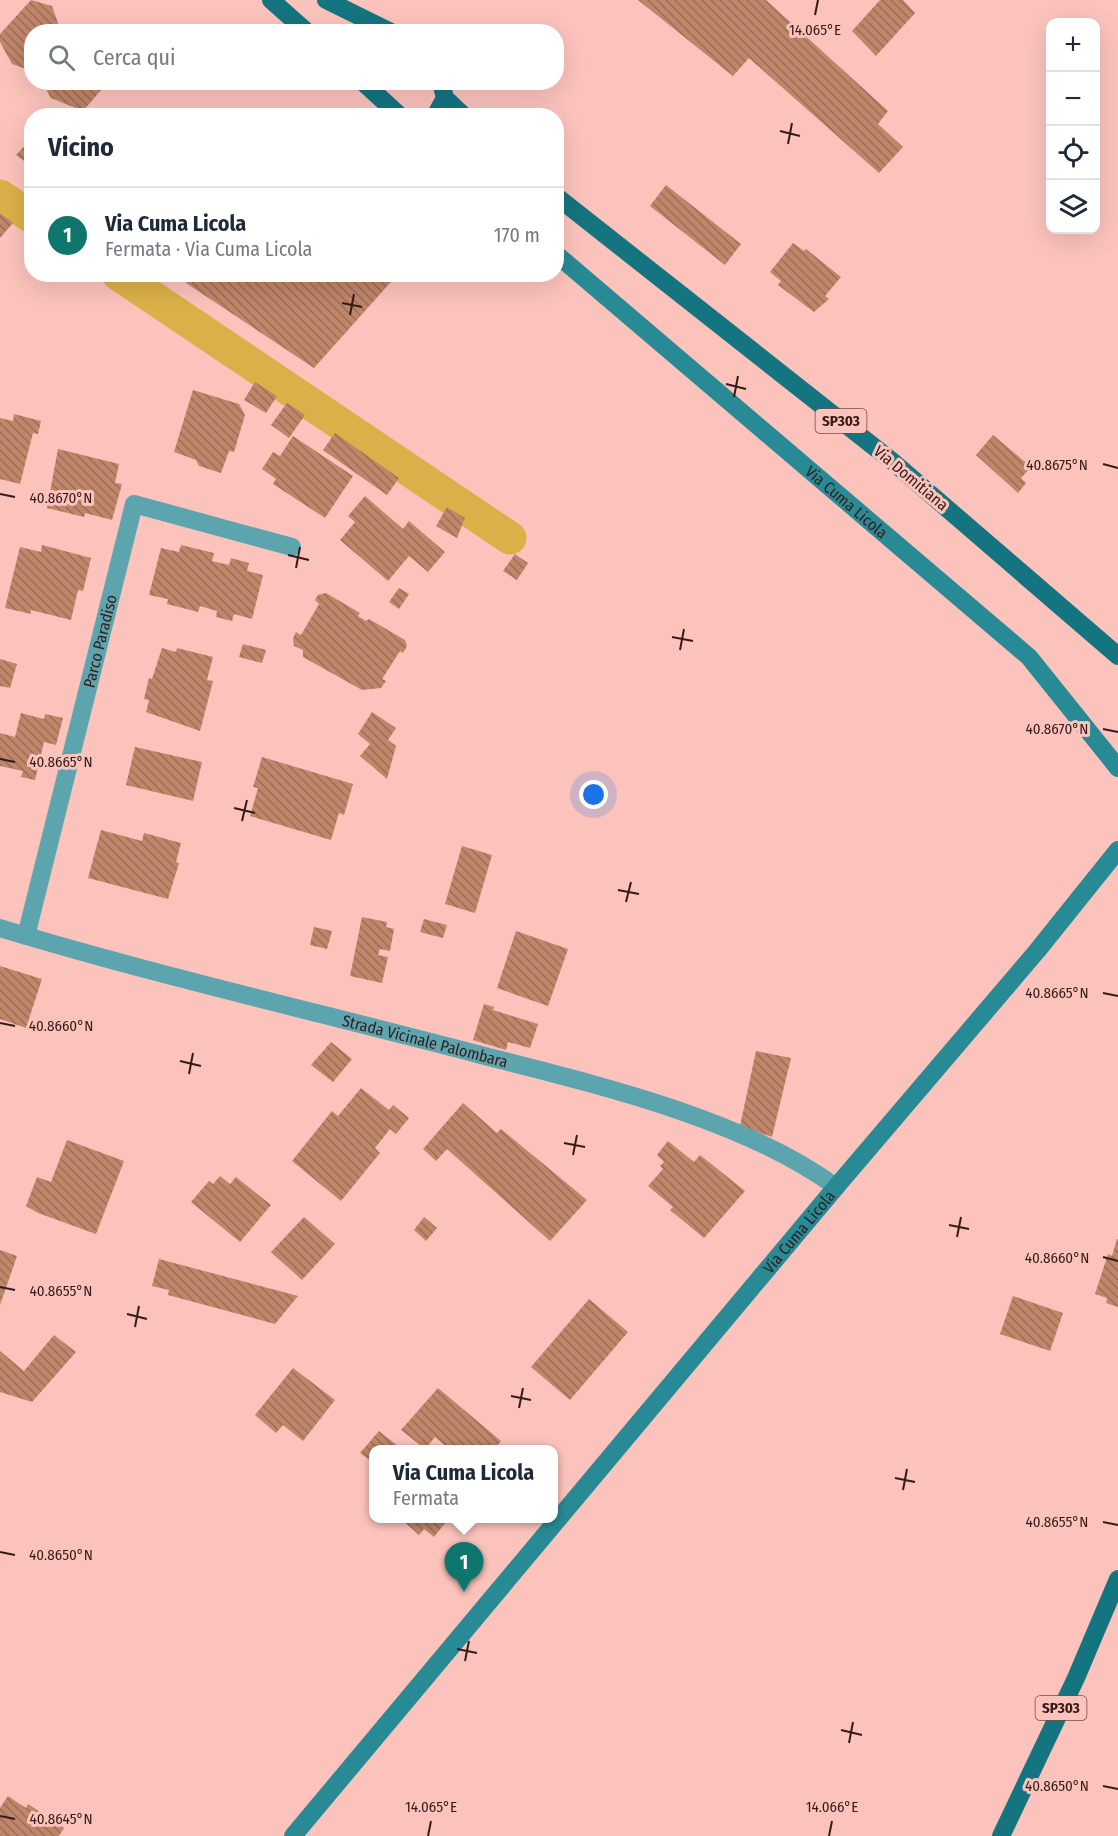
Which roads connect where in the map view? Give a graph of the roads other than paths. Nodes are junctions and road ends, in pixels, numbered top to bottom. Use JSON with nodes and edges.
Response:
{"nodes":[{"id":1,"x":272,"y":0,"type":"edge"},
{"id":2,"x":326,"y":0,"type":"edge"},
{"id":3,"x":298,"y":24,"type":"edge"},
{"id":4,"x":375,"y":24,"type":"edge"},
{"id":5,"x":372,"y":90,"type":"edge"},
{"id":6,"x":443,"y":90,"type":"edge"},
{"id":7,"x":391,"y":108,"type":"edge"},
{"id":8,"x":437,"y":108,"type":"edge"},
{"id":9,"x":458,"y":108,"type":"edge"},
{"id":10,"x":564,"y":202,"type":"edge"},
{"id":11,"x":564,"y":261,"type":"edge"},
{"id":12,"x":292,"y":547,"type":"dead end"},
{"id":13,"x":1118,"y":656,"type":"edge"},
{"id":14,"x":1118,"y":768,"type":"edge"},
{"id":15,"x":1118,"y":850,"type":"edge"},
{"id":16,"x":0,"y":928,"type":"edge"},
{"id":17,"x":26,"y":936,"type":"junction"},
{"id":18,"x":836,"y":1187,"type":"junction"},
{"id":19,"x":558,"y":1519,"type":"edge"},
{"id":20,"x":555,"y":1523,"type":"edge"},
{"id":21,"x":1118,"y":1579,"type":"edge"},
{"id":22,"x":293,"y":1836,"type":"edge"},
{"id":23,"x":1001,"y":1836,"type":"edge"}],
"edges":[{"from":1,"to":3,"type":"main road"},
{"from":2,"to":4,"type":"main road"},
{"from":5,"to":7,"type":"main road"},
{"from":6,"to":8,"type":"main road"},
{"from":6,"to":9,"type":"main road"},
{"from":10,"to":13,"type":"main road","name":"Via Domitiana","number":"SP303"},
{"from":11,"to":14,"type":"street","name":"Via Cuma Licola"},
{"from":12,"to":17,"type":"street","name":"Parco Paradiso"},
{"from":15,"to":18,"type":"street","name":"Via Cuma Licola"},
{"from":16,"to":17,"type":"street","name":"Strada Vicinale Palombara"},
{"from":17,"to":18,"type":"street","name":"Strada Vicinale Palombara"},
{"from":18,"to":19,"type":"street","name":"Via Cuma Licola"},
{"from":20,"to":22,"type":"street","name":"Via Cuma Licola"},
{"from":21,"to":23,"type":"main road","number":"SP303"}]}
